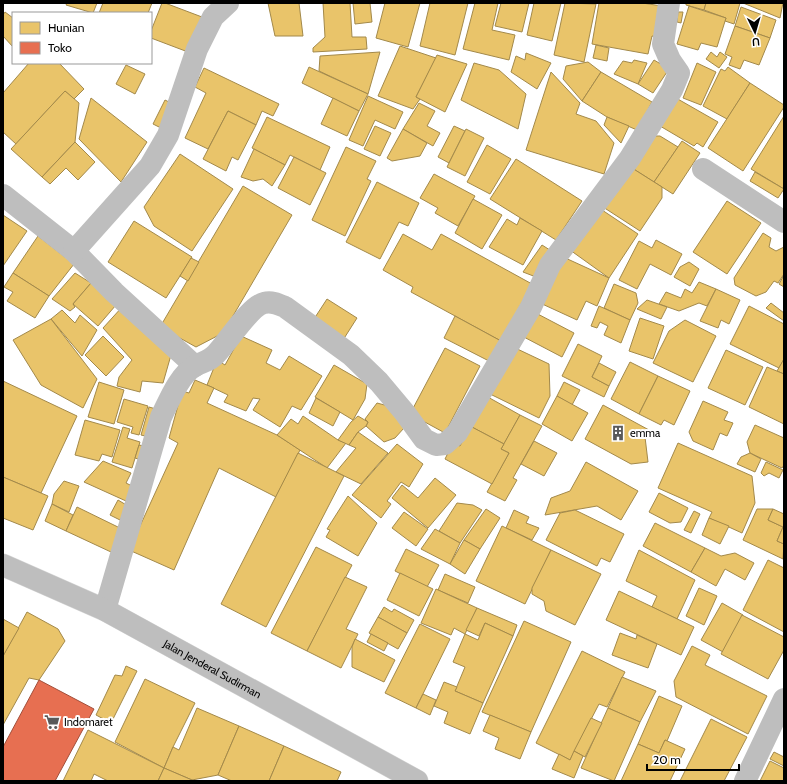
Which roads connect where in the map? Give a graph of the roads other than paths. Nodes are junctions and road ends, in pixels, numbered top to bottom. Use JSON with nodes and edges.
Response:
{"nodes":[{"id":1,"x":207,"y":3,"type":"edge"},
{"id":2,"x":228,"y":3,"type":"edge"},
{"id":3,"x":669,"y":3,"type":"edge"},
{"id":4,"x":208,"y":28,"type":"junction"},
{"id":5,"x":703,"y":169,"type":"dead end"},
{"id":6,"x":3,"y":195,"type":"edge"},
{"id":7,"x":784,"y":222,"type":"edge"},
{"id":8,"x":74,"y":251,"type":"junction"},
{"id":9,"x":195,"y":366,"type":"junction"},
{"id":10,"x":3,"y":565,"type":"edge"},
{"id":11,"x":105,"y":610,"type":"junction"},
{"id":12,"x":784,"y":699,"type":"edge"},
{"id":13,"x":417,"y":781,"type":"edge"},
{"id":14,"x":745,"y":781,"type":"edge"}],
"edges":[{"from":1,"to":4,"type":"main road"},
{"from":2,"to":4,"type":"main road"},
{"from":3,"to":9,"type":"main road"},
{"from":4,"to":8,"type":"main road"},
{"from":5,"to":7,"type":"main road"},
{"from":6,"to":8,"type":"main road"},
{"from":8,"to":9,"type":"main road"},
{"from":9,"to":11,"type":"main road"},
{"from":10,"to":11,"type":"main road","name":"Jalan Jenderal Sudirman"},
{"from":11,"to":13,"type":"main road","name":"Jalan Jenderal Sudirman"},
{"from":12,"to":14,"type":"main road"}]}
